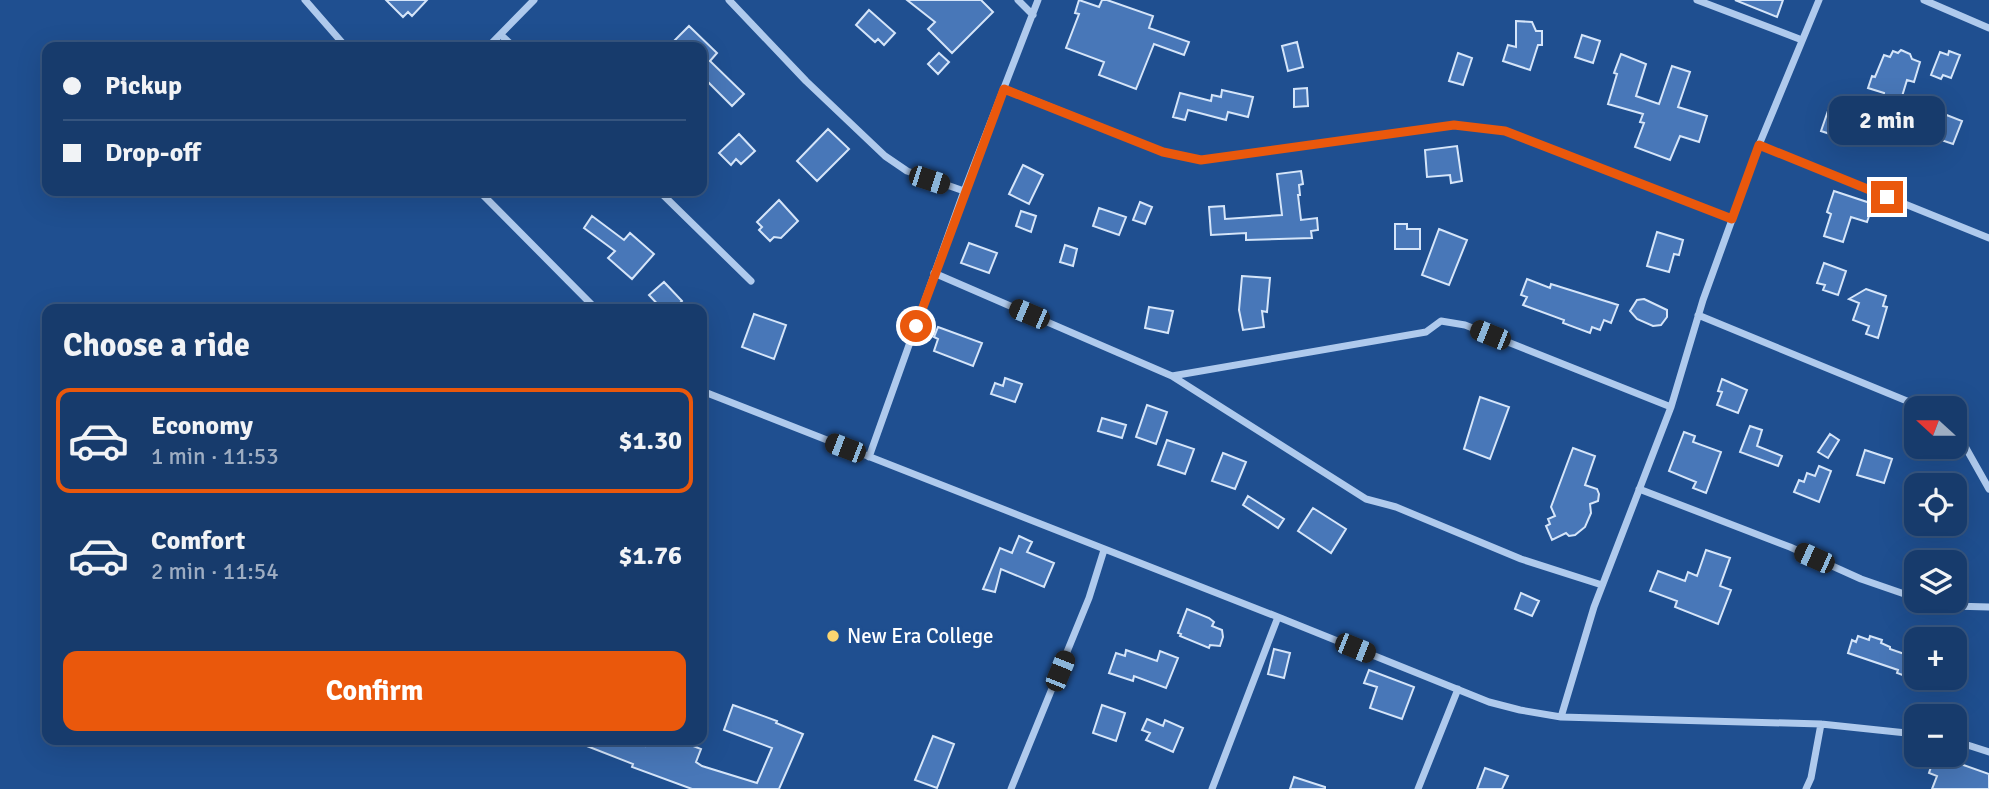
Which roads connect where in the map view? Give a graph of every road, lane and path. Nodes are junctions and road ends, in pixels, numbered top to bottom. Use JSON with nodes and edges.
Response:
{"nodes":[{"id":1,"x":305,"y":0,"type":"edge"},
{"id":2,"x":534,"y":0,"type":"edge"},
{"id":3,"x":729,"y":0,"type":"edge"},
{"id":4,"x":1018,"y":0,"type":"edge"},
{"id":5,"x":1038,"y":0,"type":"edge"},
{"id":6,"x":1697,"y":0,"type":"edge"},
{"id":7,"x":1819,"y":0,"type":"edge"},
{"id":8,"x":1924,"y":0,"type":"edge"},
{"id":9,"x":1033,"y":15,"type":"junction"},
{"id":10,"x":1989,"y":28,"type":"edge"},
{"id":11,"x":501,"y":35,"type":"junction"},
{"id":12,"x":1802,"y":40,"type":"junction"},
{"id":13,"x":342,"y":42,"type":"edge"},
{"id":14,"x":493,"y":42,"type":"edge"},
{"id":15,"x":508,"y":42,"type":"edge"},
{"id":16,"x":1004,"y":89,"type":"junction"},
{"id":17,"x":1759,"y":145,"type":"junction"},
{"id":18,"x":964,"y":191,"type":"junction"},
{"id":19,"x":484,"y":196,"type":"edge"},
{"id":20,"x":664,"y":196,"type":"edge"},
{"id":21,"x":1732,"y":219,"type":"junction"},
{"id":22,"x":1989,"y":238,"type":"edge"},
{"id":23,"x":934,"y":273,"type":"junction"},
{"id":24,"x":751,"y":281,"type":"dead end"},
{"id":25,"x":591,"y":304,"type":"edge"},
{"id":26,"x":1698,"y":316,"type":"junction"},
{"id":27,"x":1172,"y":376,"type":"junction"},
{"id":28,"x":707,"y":393,"type":"edge"},
{"id":29,"x":1904,"y":400,"type":"edge"},
{"id":30,"x":1671,"y":407,"type":"junction"},
{"id":31,"x":1967,"y":450,"type":"edge"},
{"id":32,"x":869,"y":457,"type":"junction"},
{"id":33,"x":1639,"y":489,"type":"junction"},
{"id":34,"x":1989,"y":489,"type":"edge"},
{"id":35,"x":1104,"y":550,"type":"junction"},
{"id":36,"x":1602,"y":585,"type":"junction"},
{"id":37,"x":1904,"y":594,"type":"edge"},
{"id":38,"x":1967,"y":606,"type":"edge"},
{"id":39,"x":1989,"y":607,"type":"edge"},
{"id":40,"x":1278,"y":617,"type":"junction"},
{"id":41,"x":1458,"y":689,"type":"junction"},
{"id":42,"x":1561,"y":716,"type":"junction"},
{"id":43,"x":1821,"y":723,"type":"junction"},
{"id":44,"x":1904,"y":733,"type":"edge"},
{"id":45,"x":1967,"y":745,"type":"edge"},
{"id":46,"x":1989,"y":752,"type":"edge"},
{"id":47,"x":1011,"y":789,"type":"edge"},
{"id":48,"x":1212,"y":789,"type":"edge"},
{"id":49,"x":1418,"y":789,"type":"edge"},
{"id":50,"x":1806,"y":789,"type":"edge"}],
"edges":[{"from":1,"to":13,"type":"street"},
{"from":2,"to":11,"type":"street"},
{"from":3,"to":18,"type":"street"},
{"from":4,"to":9,"type":"street"},
{"from":5,"to":9,"type":"street"},
{"from":6,"to":12,"type":"street"},
{"from":7,"to":12,"type":"street"},
{"from":8,"to":10,"type":"street"},
{"from":9,"to":16,"type":"street"},
{"from":11,"to":14,"type":"street"},
{"from":11,"to":15,"type":"street"},
{"from":12,"to":17,"type":"street"},
{"from":16,"to":18,"type":"street"},
{"from":16,"to":21,"type":"street"},
{"from":17,"to":21,"type":"street"},
{"from":17,"to":22,"type":"street"},
{"from":18,"to":23,"type":"street"},
{"from":19,"to":25,"type":"street"},
{"from":20,"to":24,"type":"street"},
{"from":21,"to":26,"type":"street"},
{"from":23,"to":27,"type":"street"},
{"from":23,"to":32,"type":"street"},
{"from":26,"to":29,"type":"street"},
{"from":26,"to":30,"type":"street"},
{"from":27,"to":30,"type":"street"},
{"from":27,"to":36,"type":"street"},
{"from":28,"to":32,"type":"street"},
{"from":30,"to":33,"type":"street"},
{"from":31,"to":34,"type":"street"},
{"from":32,"to":35,"type":"street"},
{"from":33,"to":36,"type":"street"},
{"from":33,"to":37,"type":"street"},
{"from":35,"to":40,"type":"street"},
{"from":35,"to":47,"type":"street"},
{"from":36,"to":42,"type":"street"},
{"from":38,"to":39,"type":"street"},
{"from":40,"to":41,"type":"street"},
{"from":40,"to":48,"type":"street"},
{"from":41,"to":42,"type":"street"},
{"from":41,"to":49,"type":"street"},
{"from":42,"to":43,"type":"street"},
{"from":43,"to":44,"type":"street"},
{"from":43,"to":50,"type":"street"},
{"from":45,"to":46,"type":"street"}]}
